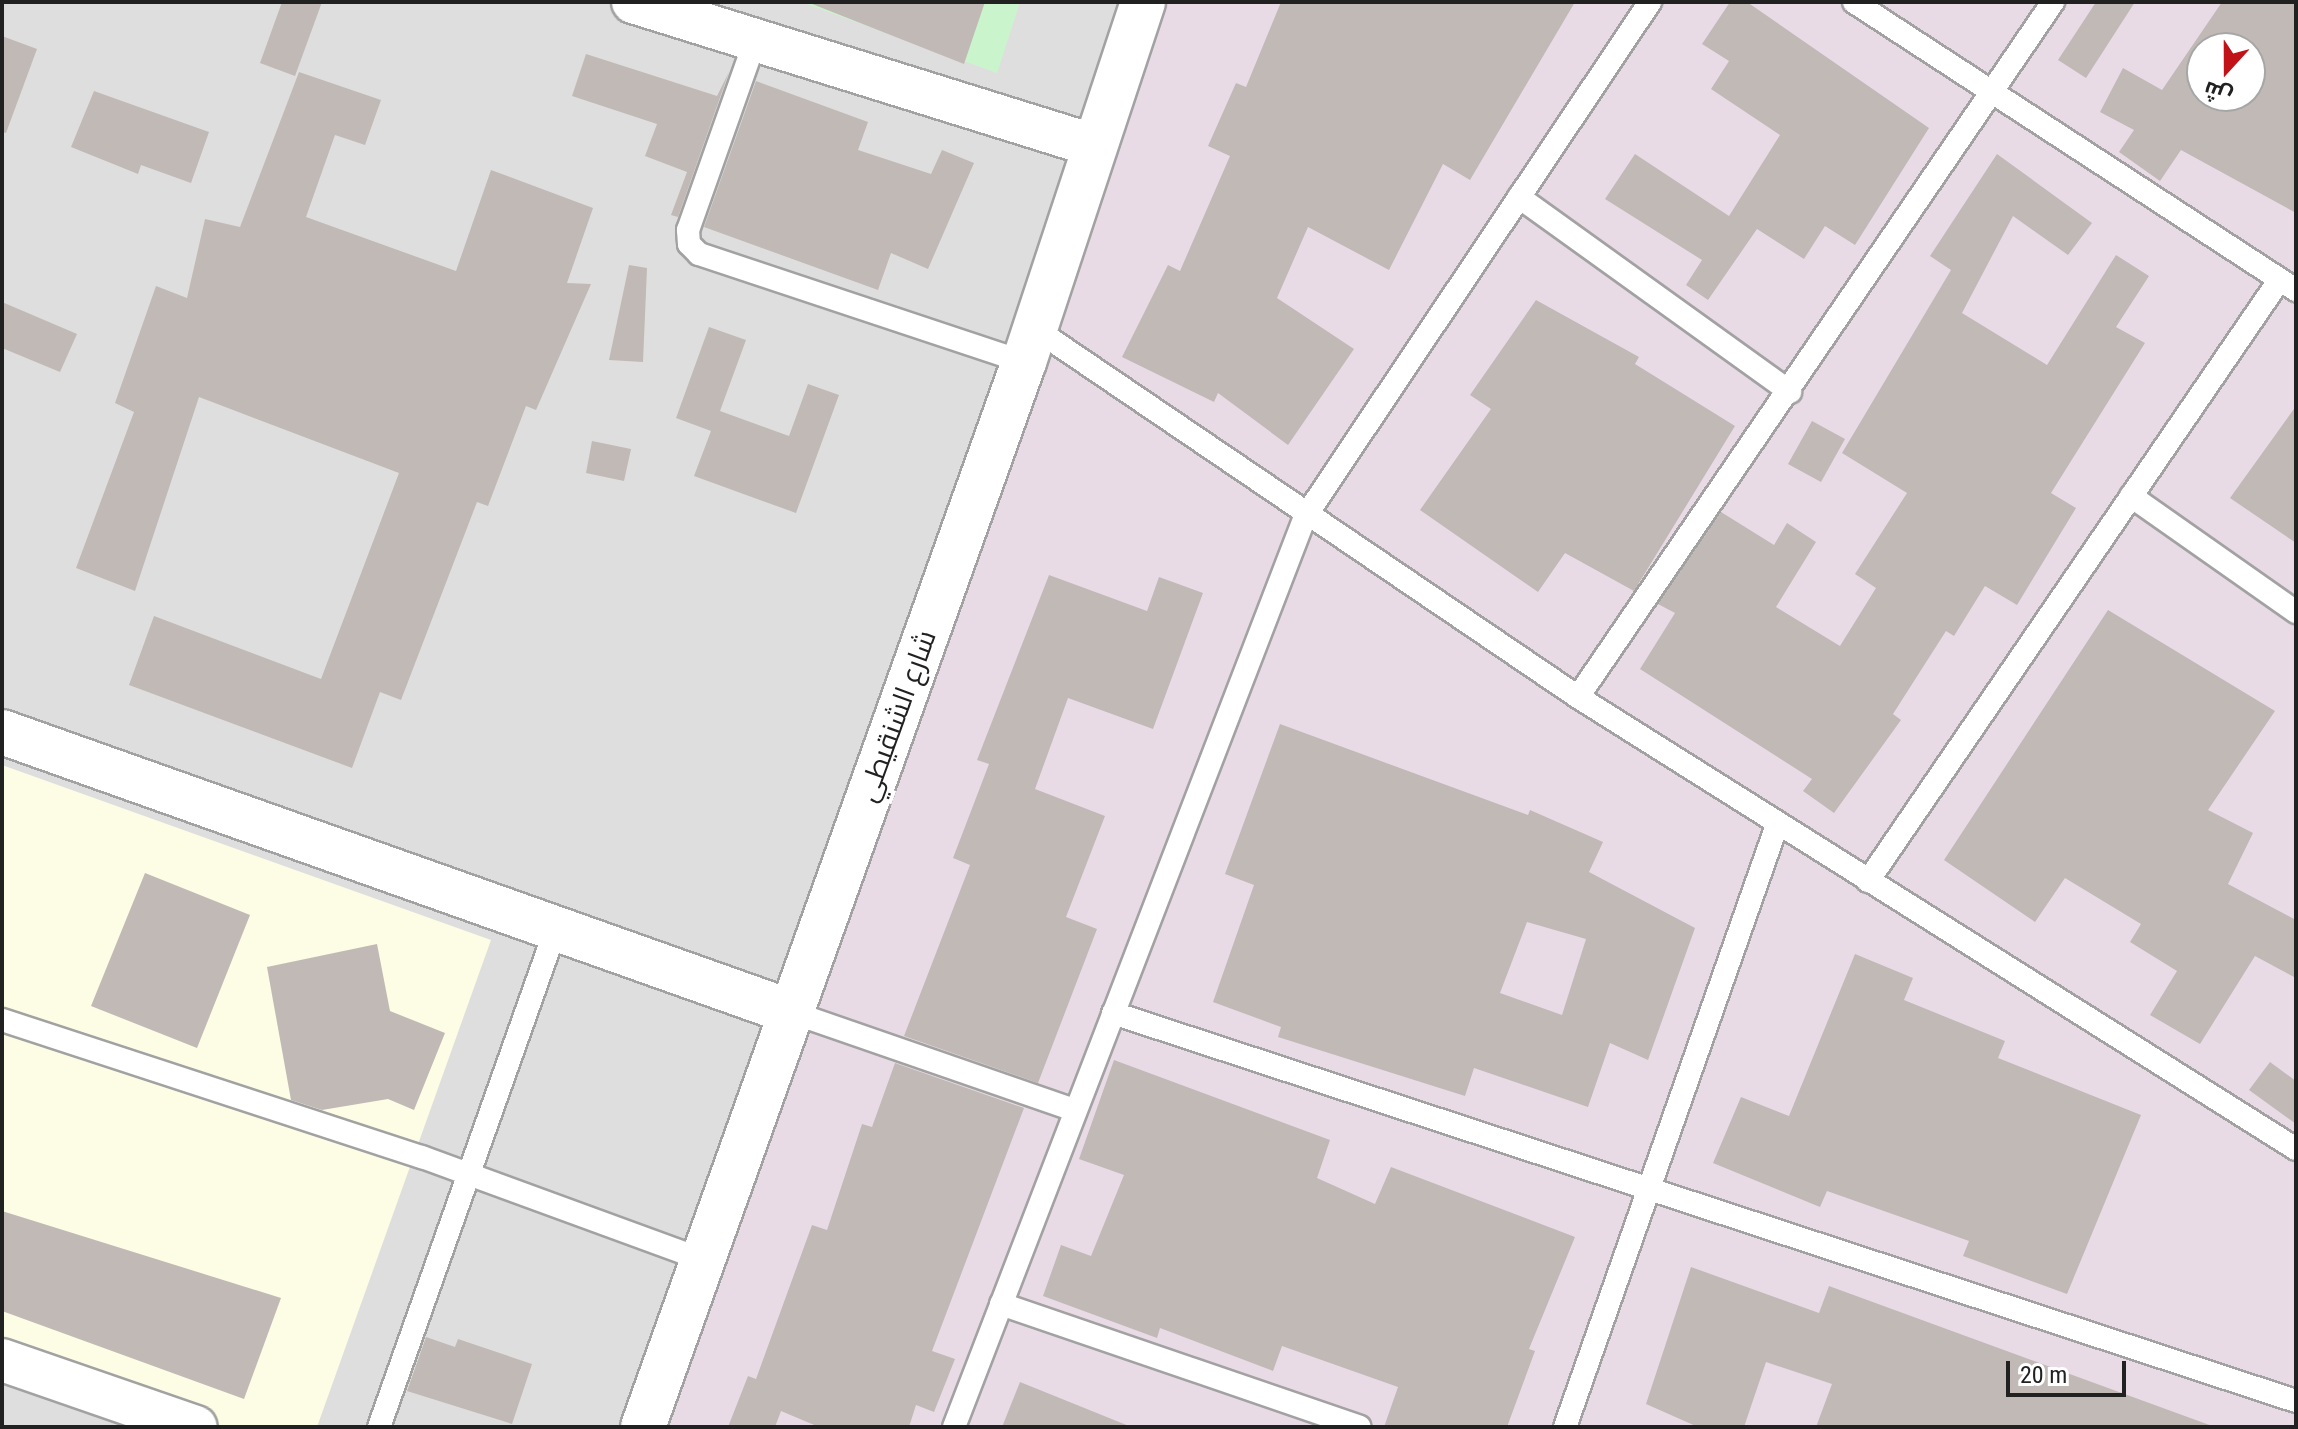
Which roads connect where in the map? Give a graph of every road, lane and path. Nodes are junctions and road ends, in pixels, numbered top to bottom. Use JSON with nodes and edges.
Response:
{"nodes":[{"id":1,"x":633,"y":2,"type":"edge"},
{"id":2,"x":1143,"y":2,"type":"edge"},
{"id":3,"x":1650,"y":2,"type":"edge"},
{"id":4,"x":1854,"y":2,"type":"edge"},
{"id":5,"x":2053,"y":2,"type":"edge"},
{"id":6,"x":755,"y":41,"type":"junction"},
{"id":7,"x":1992,"y":94,"type":"junction"},
{"id":8,"x":1091,"y":145,"type":"junction"},
{"id":9,"x":1519,"y":197,"type":"junction"},
{"id":10,"x":2288,"y":284,"type":"edge"},
{"id":11,"x":1029,"y":345,"type":"junction"},
{"id":12,"x":1790,"y":392,"type":"junction"},
{"id":13,"x":2131,"y":496,"type":"junction"},
{"id":14,"x":1305,"y":517,"type":"junction"},
{"id":15,"x":2296,"y":612,"type":"edge"},
{"id":16,"x":1578,"y":697,"type":"junction"},
{"id":17,"x":2,"y":732,"type":"edge"},
{"id":18,"x":1777,"y":825,"type":"junction"},
{"id":19,"x":1868,"y":881,"type":"junction"},
{"id":20,"x":555,"y":931,"type":"junction"},
{"id":21,"x":791,"y":1012,"type":"junction"},
{"id":22,"x":1113,"y":1013,"type":"junction"},
{"id":23,"x":2,"y":1020,"type":"edge"},
{"id":24,"x":1074,"y":1110,"type":"junction"},
{"id":25,"x":2296,"y":1149,"type":"edge"},
{"id":26,"x":466,"y":1173,"type":"junction"},
{"id":27,"x":1649,"y":1188,"type":"junction"},
{"id":28,"x":703,"y":1260,"type":"junction"},
{"id":29,"x":1001,"y":1304,"type":"junction"},
{"id":30,"x":2,"y":1360,"type":"edge"},
{"id":31,"x":2296,"y":1401,"type":"edge"},
{"id":32,"x":196,"y":1427,"type":"edge"},
{"id":33,"x":379,"y":1427,"type":"edge"},
{"id":34,"x":643,"y":1427,"type":"edge"},
{"id":35,"x":954,"y":1427,"type":"edge"},
{"id":36,"x":1360,"y":1427,"type":"edge"},
{"id":37,"x":1565,"y":1427,"type":"edge"}],
"edges":[{"from":1,"to":6,"type":"street"},
{"from":2,"to":8,"type":"street","name":"شارع الشنقيطي"},
{"from":3,"to":9,"type":"lane"},
{"from":4,"to":7,"type":"lane"},
{"from":5,"to":7,"type":"lane"},
{"from":6,"to":8,"type":"street"},
{"from":6,"to":11,"type":"lane"},
{"from":7,"to":10,"type":"lane"},
{"from":7,"to":12,"type":"lane"},
{"from":8,"to":11,"type":"street","name":"شارع الشنقيطي"},
{"from":9,"to":12,"type":"lane"},
{"from":9,"to":14,"type":"lane"},
{"from":10,"to":13,"type":"lane"},
{"from":11,"to":14,"type":"lane"},
{"from":11,"to":21,"type":"street","name":"شارع الشنقيطي"},
{"from":12,"to":16,"type":"lane"},
{"from":13,"to":15,"type":"lane"},
{"from":13,"to":19,"type":"lane"},
{"from":14,"to":16,"type":"lane"},
{"from":14,"to":22,"type":"lane"},
{"from":16,"to":18,"type":"lane"},
{"from":17,"to":20,"type":"street"},
{"from":18,"to":19,"type":"lane"},
{"from":18,"to":27,"type":"lane"},
{"from":19,"to":25,"type":"lane"},
{"from":20,"to":21,"type":"street"},
{"from":20,"to":26,"type":"lane"},
{"from":21,"to":24,"type":"lane"},
{"from":21,"to":28,"type":"street","name":"شارع الشنقيطي"},
{"from":22,"to":24,"type":"lane"},
{"from":22,"to":27,"type":"lane"},
{"from":23,"to":26,"type":"lane"},
{"from":24,"to":29,"type":"lane"},
{"from":26,"to":28,"type":"lane"},
{"from":26,"to":33,"type":"lane"},
{"from":27,"to":31,"type":"lane"},
{"from":27,"to":37,"type":"lane"},
{"from":28,"to":34,"type":"street","name":"شارع الشنقيطي"},
{"from":29,"to":35,"type":"lane"},
{"from":29,"to":36,"type":"lane"},
{"from":30,"to":32,"type":"street"}]}
